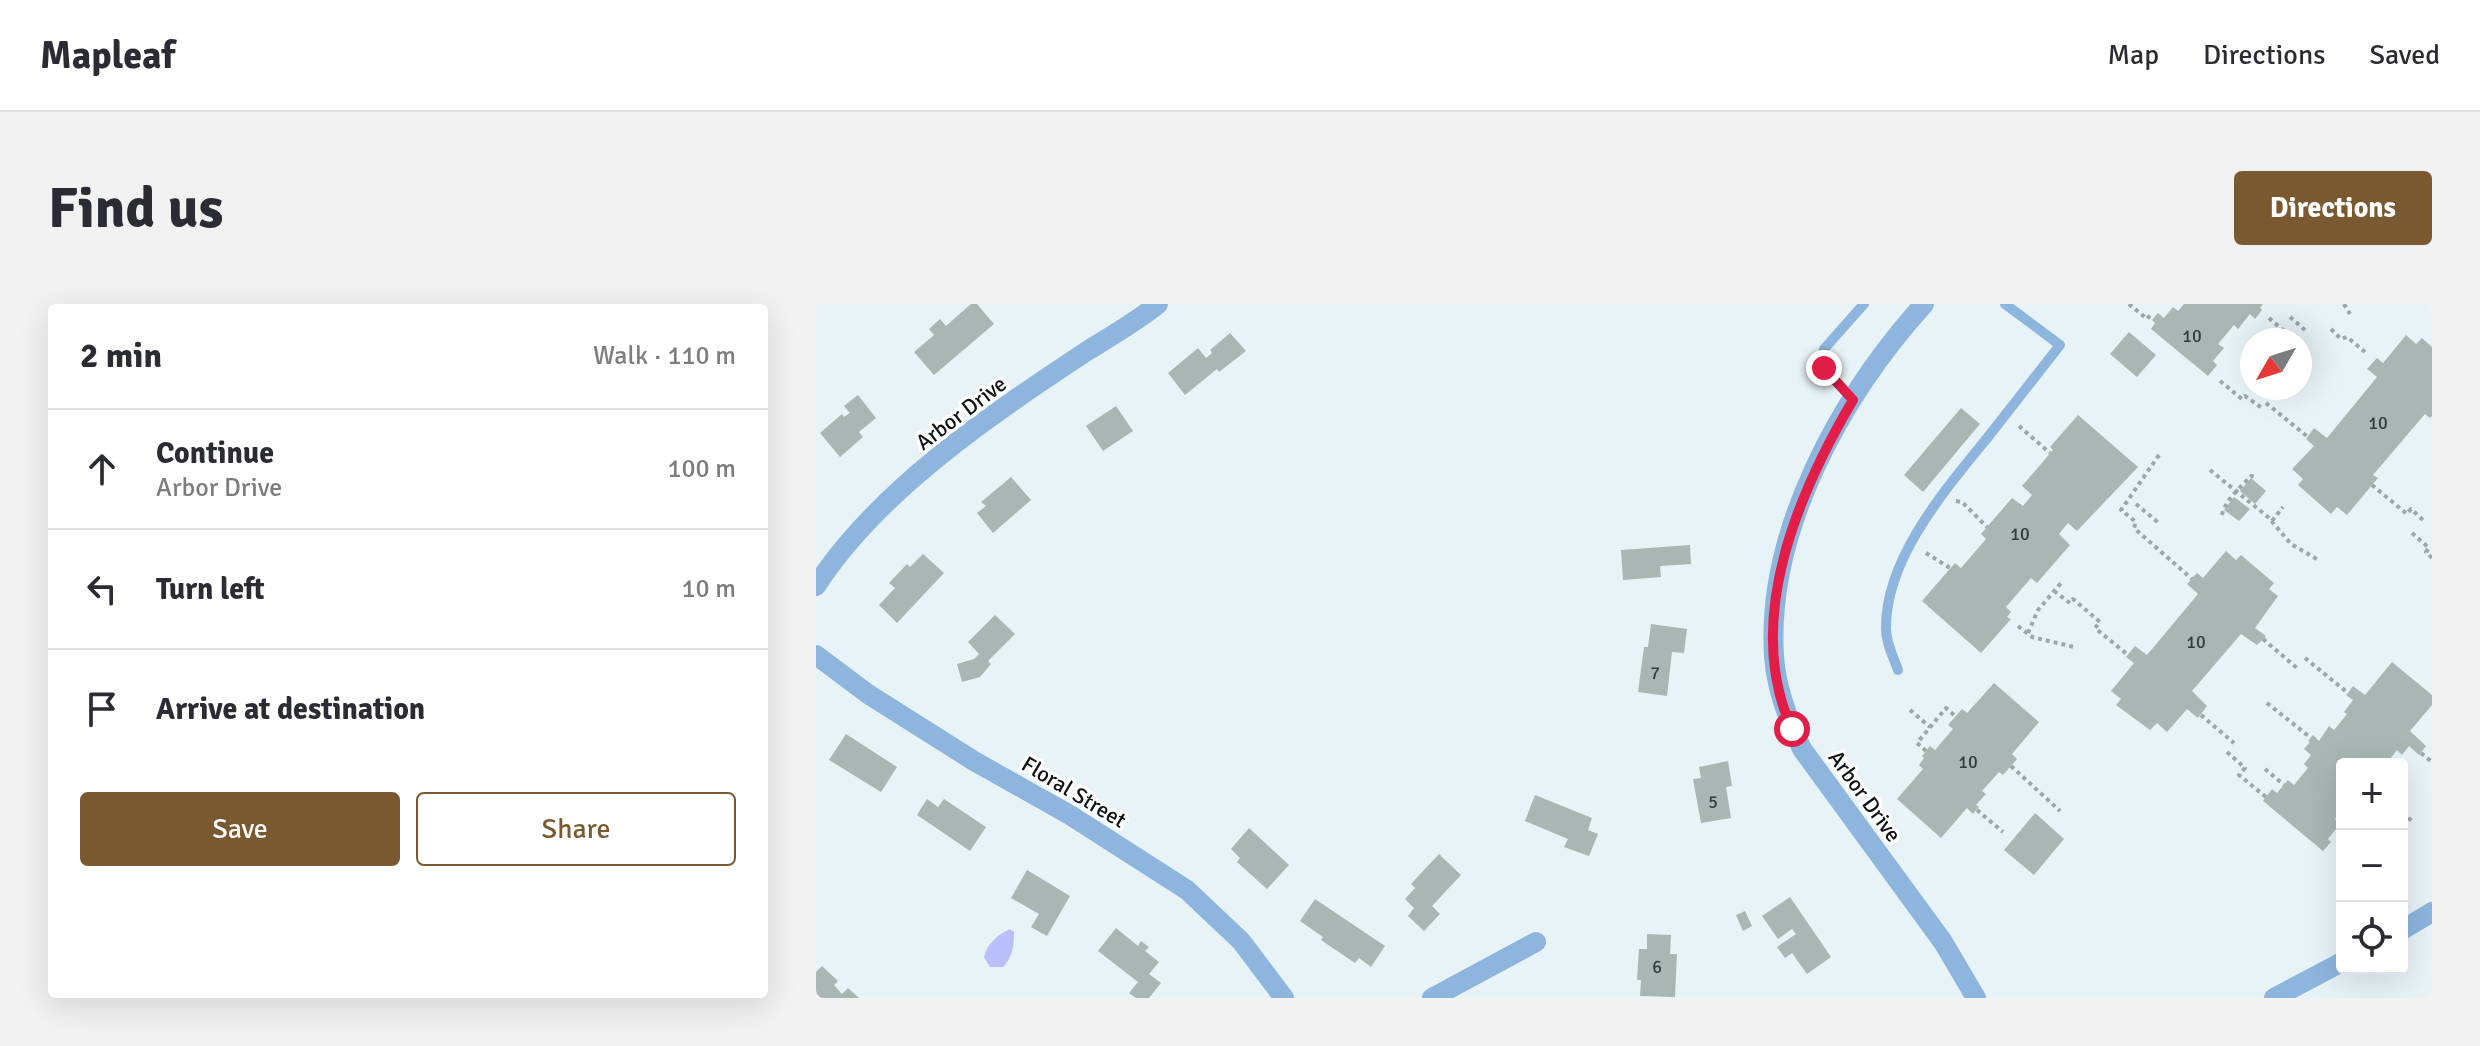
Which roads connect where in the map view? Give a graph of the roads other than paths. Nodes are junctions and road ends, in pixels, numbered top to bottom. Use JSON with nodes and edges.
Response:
{"nodes":[{"id":1,"x":1158,"y":304,"type":"edge"},
{"id":2,"x":1864,"y":304,"type":"edge"},
{"id":3,"x":2005,"y":304,"type":"edge"},
{"id":4,"x":1919,"y":306,"type":"edge"},
{"id":5,"x":1853,"y":400,"type":"junction"},
{"id":6,"x":816,"y":586,"type":"edge"},
{"id":7,"x":816,"y":655,"type":"edge"},
{"id":8,"x":1898,"y":670,"type":"dead end"},
{"id":9,"x":2432,"y":912,"type":"edge"},
{"id":10,"x":2408,"y":926,"type":"edge"},
{"id":11,"x":1536,"y":942,"type":"dead end"},
{"id":12,"x":2336,"y":965,"type":"edge"},
{"id":13,"x":1284,"y":998,"type":"edge"},
{"id":14,"x":1432,"y":998,"type":"edge"},
{"id":15,"x":1976,"y":998,"type":"edge"},
{"id":16,"x":2274,"y":998,"type":"edge"}],
"edges":[{"from":1,"to":6,"type":"street","name":"Arbor Drive"},
{"from":2,"to":5,"type":"lane"},
{"from":3,"to":8,"type":"lane"},
{"from":4,"to":5,"type":"street","name":"Arbor Drive"},
{"from":5,"to":15,"type":"street","name":"Arbor Drive"},
{"from":7,"to":13,"type":"street","name":"Floral Street"},
{"from":9,"to":10,"type":"street"},
{"from":11,"to":14,"type":"street"},
{"from":12,"to":16,"type":"street"}]}
